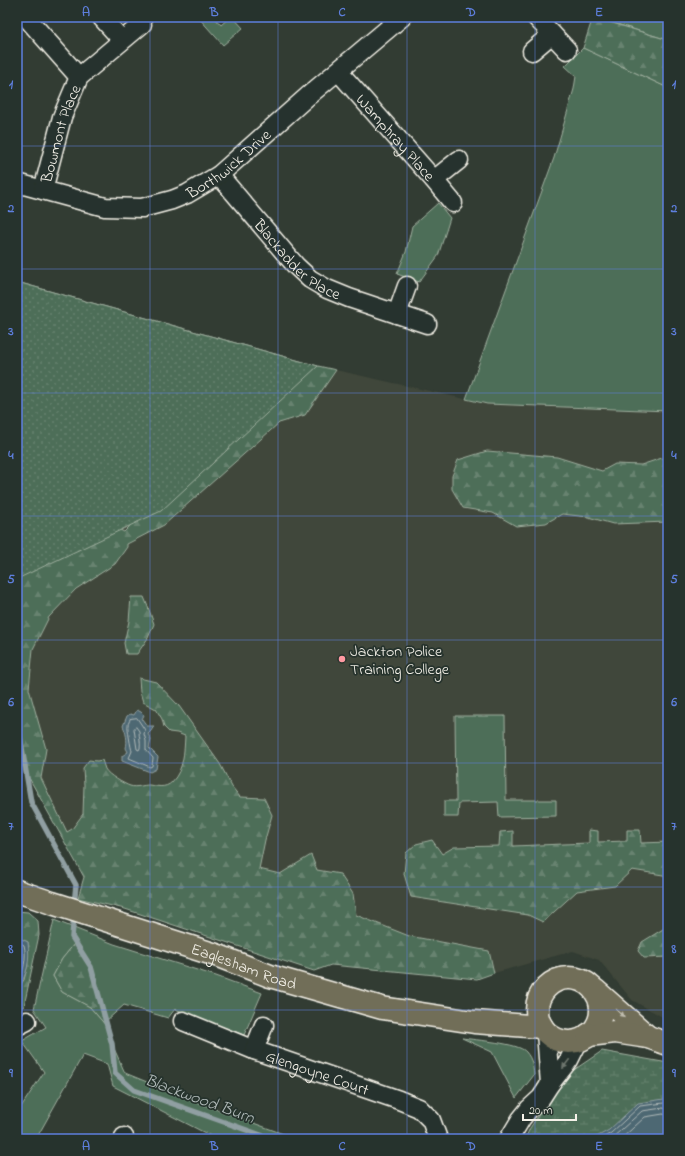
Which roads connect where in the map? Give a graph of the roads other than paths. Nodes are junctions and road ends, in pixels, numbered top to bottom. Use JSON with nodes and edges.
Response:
{"nodes":[{"id":1,"x":26,"y":17,"type":"edge"},
{"id":2,"x":402,"y":17,"type":"edge"},
{"id":3,"x":536,"y":17,"type":"edge"},
{"id":4,"x":102,"y":18,"type":"dead end"},
{"id":5,"x":142,"y":24,"type":"dead end"},
{"id":6,"x":552,"y":34,"type":"junction"},
{"id":7,"x":122,"y":40,"type":"junction"},
{"id":8,"x":567,"y":50,"type":"dead end"},
{"id":9,"x":532,"y":51,"type":"dead end"},
{"id":10,"x":338,"y":71,"type":"junction"},
{"id":11,"x":80,"y":77,"type":"junction"},
{"id":12,"x":459,"y":160,"type":"dead end"},
{"id":13,"x":219,"y":175,"type":"junction"},
{"id":14,"x":434,"y":180,"type":"junction"},
{"id":15,"x":17,"y":183,"type":"edge"},
{"id":16,"x":43,"y":190,"type":"junction"},
{"id":17,"x":453,"y":203,"type":"dead end"},
{"id":18,"x":407,"y":286,"type":"dead end"},
{"id":19,"x":397,"y":314,"type":"junction"},
{"id":20,"x":426,"y":324,"type":"dead end"},
{"id":21,"x":17,"y":891,"type":"edge"},
{"id":22,"x":593,"y":989,"type":"junction"},
{"id":23,"x":541,"y":994,"type":"junction"},
{"id":24,"x":183,"y":1021,"type":"dead end"},
{"id":25,"x":474,"y":1022,"type":"junction"},
{"id":26,"x":264,"y":1025,"type":"dead end"},
{"id":27,"x":544,"y":1030,"type":"junction"},
{"id":28,"x":583,"y":1038,"type":"junction"},
{"id":29,"x":658,"y":1040,"type":"edge"},
{"id":30,"x":254,"y":1050,"type":"junction"},
{"id":31,"x":550,"y":1084,"type":"junction"},
{"id":32,"x":438,"y":1139,"type":"edge"},
{"id":33,"x":509,"y":1139,"type":"edge"}],
"edges":[{"from":1,"to":11,"type":"street","name":"Bowmont Place"},
{"from":2,"to":10,"type":"street","name":"Borthwick Drive"},
{"from":3,"to":6,"type":"street"},
{"from":4,"to":7,"type":"street"},
{"from":5,"to":7,"type":"street","name":"Bowmont Place"},
{"from":6,"to":8,"type":"street"},
{"from":6,"to":9,"type":"street"},
{"from":7,"to":11,"type":"street","name":"Bowmont Place"},
{"from":10,"to":13,"type":"street","name":"Borthwick Drive"},
{"from":10,"to":14,"type":"street","name":"Wamphray Place"},
{"from":11,"to":16,"type":"street","name":"Bowmont Place"},
{"from":12,"to":14,"type":"street"},
{"from":13,"to":16,"type":"street","name":"Borthwick Drive"},
{"from":13,"to":19,"type":"street","name":"Blackadder Place"},
{"from":14,"to":17,"type":"street","name":"Wamphray Place"},
{"from":15,"to":16,"type":"street","name":"Borthwick Drive"},
{"from":18,"to":19,"type":"street"},
{"from":19,"to":20,"type":"street","name":"Blackadder Place"},
{"from":21,"to":25,"type":"main road","name":"Eaglesham Road"},
{"from":22,"to":23,"type":"main road"},
{"from":22,"to":28,"type":"main road"},
{"from":22,"to":29,"type":"main road","one_way":true},
{"from":23,"to":25,"type":"main road"},
{"from":23,"to":27,"type":"main road"},
{"from":24,"to":30,"type":"street","name":"Glengoyne Court"},
{"from":25,"to":27,"type":"main road","name":"Eaglesham Road"},
{"from":26,"to":30,"type":"street"},
{"from":27,"to":28,"type":"main road"},
{"from":27,"to":31,"type":"street"},
{"from":28,"to":29,"type":"main road"},
{"from":28,"to":31,"type":"street","one_way":true},
{"from":30,"to":32,"type":"street","name":"Glengoyne Court"},
{"from":31,"to":33,"type":"street"}]}
